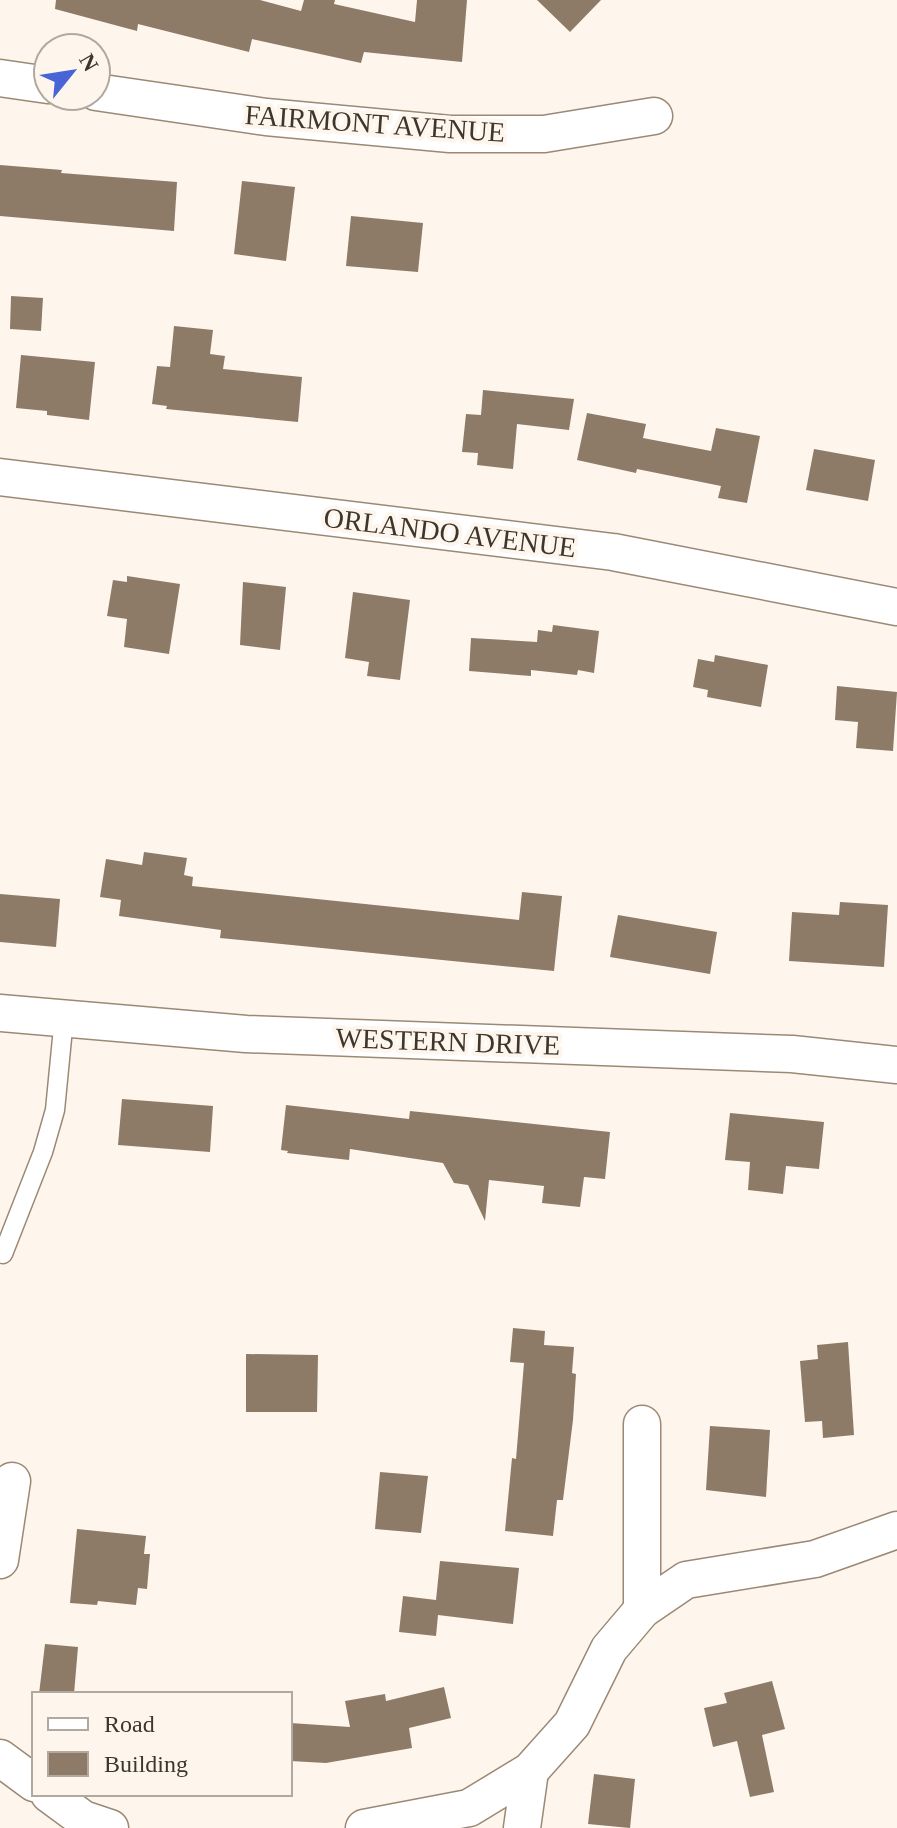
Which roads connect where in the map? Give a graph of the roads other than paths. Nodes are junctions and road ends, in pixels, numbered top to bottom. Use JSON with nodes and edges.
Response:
{"nodes":[{"id":1,"x":0,"y":78,"type":"edge"},
{"id":2,"x":32,"y":83,"type":"edge"},
{"id":3,"x":112,"y":94,"type":"edge"},
{"id":4,"x":654,"y":116,"type":"dead end"},
{"id":5,"x":0,"y":477,"type":"edge"},
{"id":6,"x":897,"y":607,"type":"edge"},
{"id":7,"x":0,"y":1013,"type":"edge"},
{"id":8,"x":64,"y":1018,"type":"junction"},
{"id":9,"x":897,"y":1065,"type":"edge"},
{"id":10,"x":3,"y":1254,"type":"dead end"},
{"id":11,"x":642,"y":1424,"type":"dead end"},
{"id":12,"x":12,"y":1481,"type":"dead end"},
{"id":13,"x":897,"y":1530,"type":"edge"},
{"id":14,"x":0,"y":1560,"type":"edge"},
{"id":15,"x":642,"y":1610,"type":"junction"},
{"id":16,"x":0,"y":1758,"type":"edge"},
{"id":17,"x":530,"y":1771,"type":"junction"},
{"id":18,"x":32,"y":1782,"type":"edge"},
{"id":19,"x":52,"y":1796,"type":"edge"},
{"id":20,"x":110,"y":1828,"type":"edge"},
{"id":21,"x":364,"y":1828,"type":"edge"},
{"id":22,"x":522,"y":1828,"type":"edge"}],
"edges":[{"from":1,"to":2,"type":"street"},
{"from":3,"to":4,"type":"street","name":"FAIRMONT AVENUE"},
{"from":5,"to":6,"type":"street","name":"ORLANDO AVENUE"},
{"from":7,"to":8,"type":"street","name":"WESTERN DRIVE"},
{"from":8,"to":9,"type":"street","name":"WESTERN DRIVE"},
{"from":8,"to":10,"type":"lane"},
{"from":11,"to":15,"type":"street"},
{"from":12,"to":14,"type":"street"},
{"from":13,"to":15,"type":"street"},
{"from":15,"to":17,"type":"street"},
{"from":16,"to":18,"type":"street"},
{"from":17,"to":21,"type":"street"},
{"from":17,"to":22,"type":"street"},
{"from":19,"to":20,"type":"street"}]}
